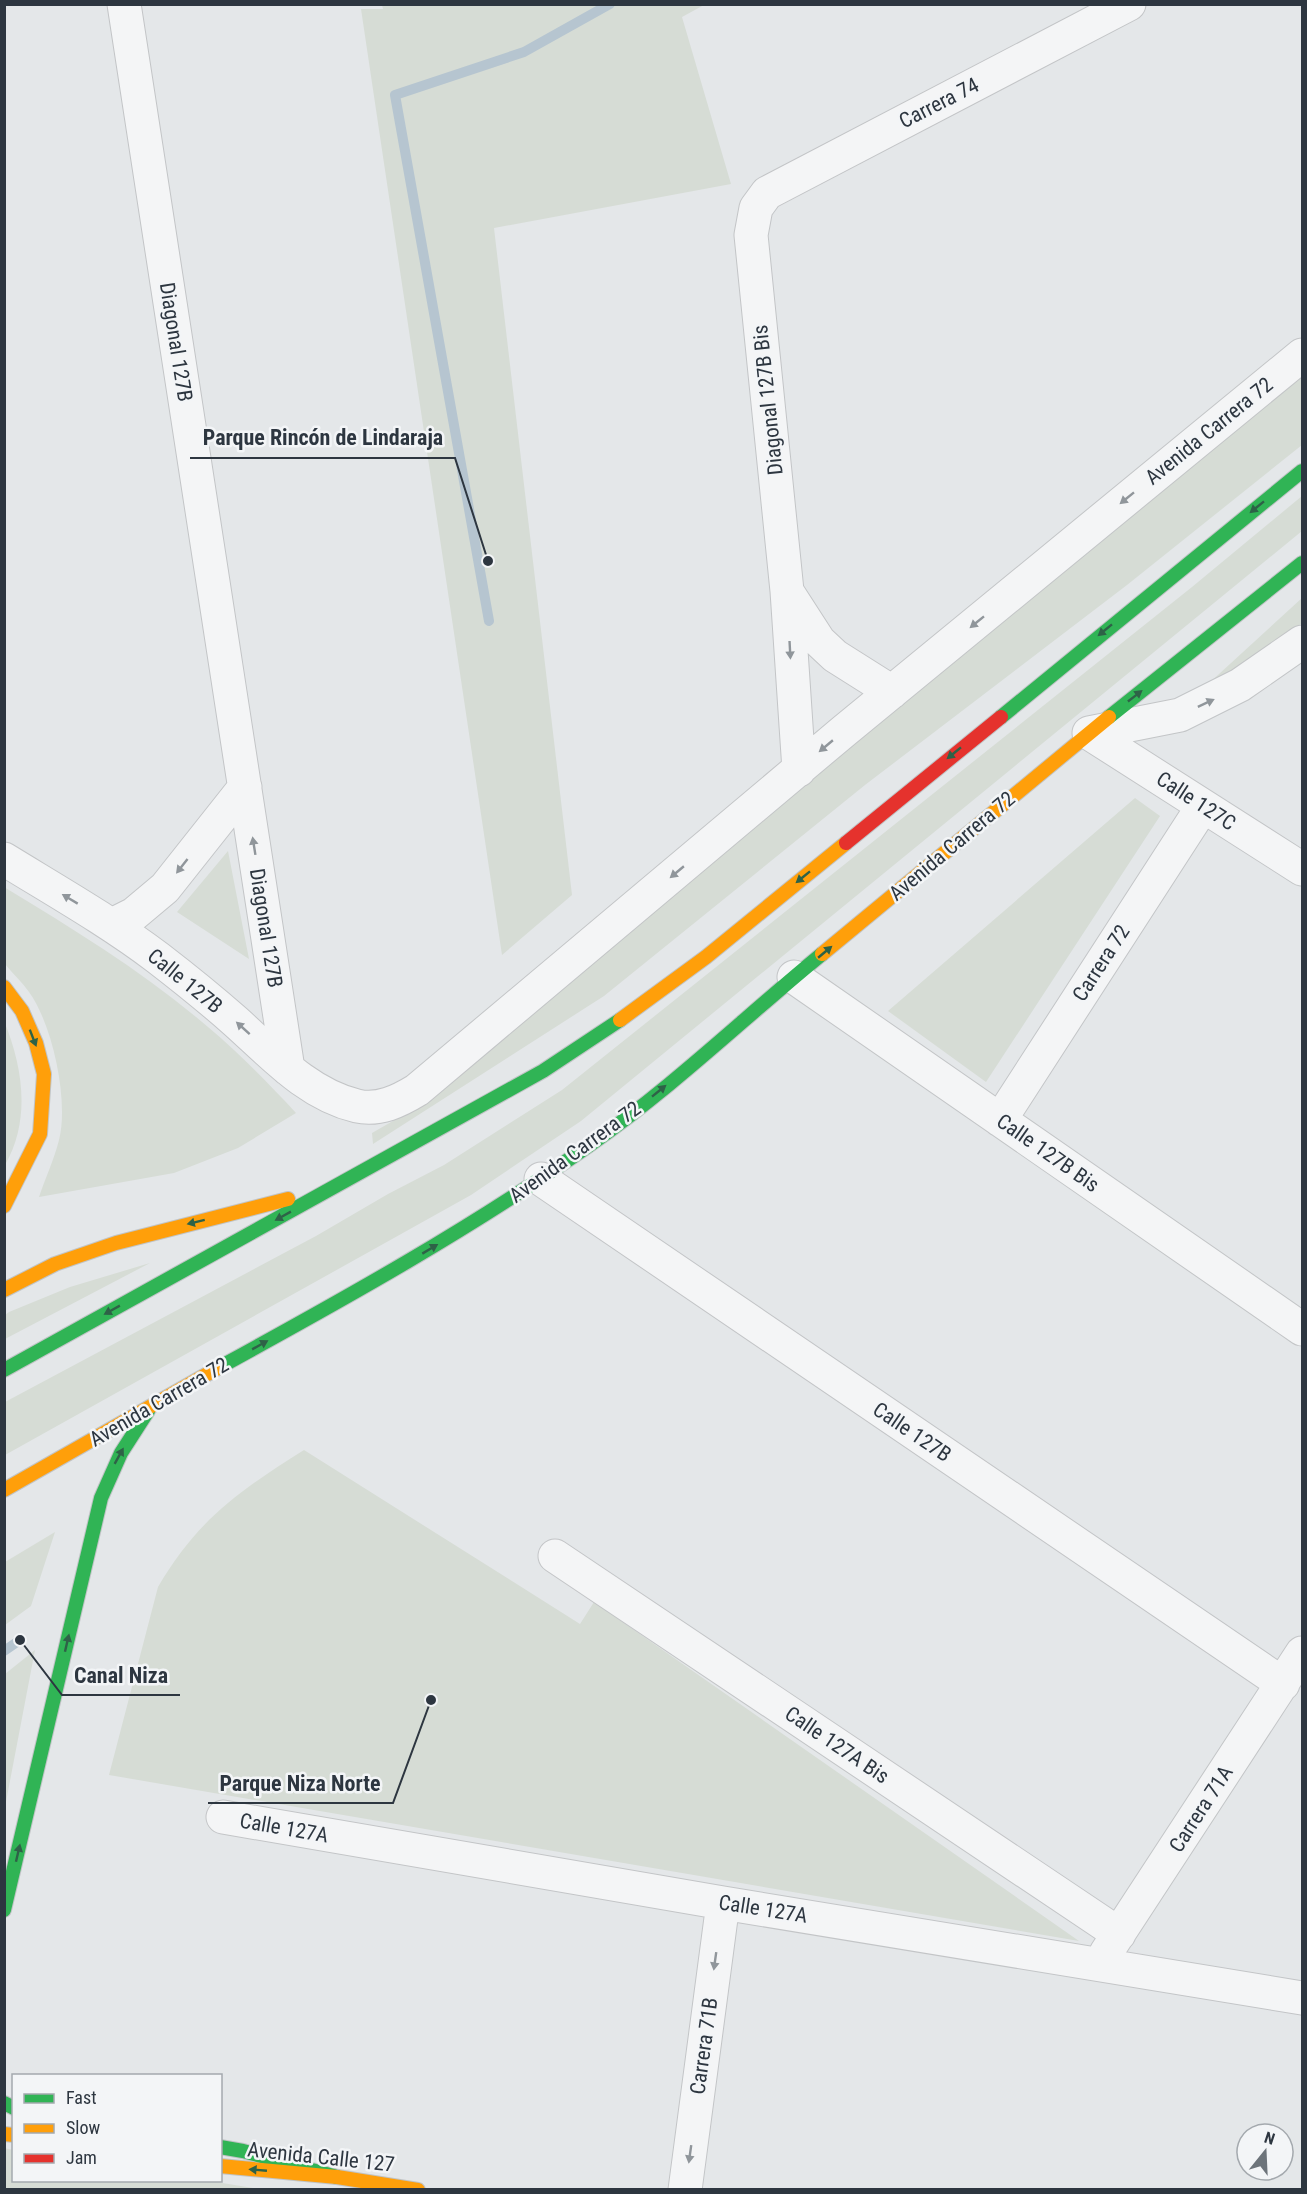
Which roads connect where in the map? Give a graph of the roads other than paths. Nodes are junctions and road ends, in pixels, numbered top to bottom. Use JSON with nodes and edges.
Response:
{"nodes":[{"id":1,"x":124,"y":4,"type":"edge"},
{"id":2,"x":1129,"y":4,"type":"edge"},
{"id":3,"x":756,"y":208,"type":"joint"},
{"id":4,"x":1302,"y":355,"type":"edge"},
{"id":5,"x":1302,"y":471,"type":"edge"},
{"id":6,"x":1302,"y":563,"type":"edge"},
{"id":7,"x":787,"y":591,"type":"junction"},
{"id":8,"x":1302,"y":642,"type":"edge"},
{"id":9,"x":892,"y":692,"type":"junction"},
{"id":10,"x":1089,"y":733,"type":"junction"},
{"id":11,"x":799,"y":770,"type":"junction"},
{"id":12,"x":245,"y":787,"type":"junction"},
{"id":13,"x":1203,"y":806,"type":"junction"},
{"id":14,"x":4,"y":859,"type":"edge"},
{"id":15,"x":1302,"y":869,"type":"edge"},
{"id":16,"x":112,"y":925,"type":"junction"},
{"id":17,"x":794,"y":978,"type":"junction"},
{"id":18,"x":4,"y":987,"type":"edge"},
{"id":19,"x":288,"y":1070,"type":"junction"},
{"id":20,"x":359,"y":1107,"type":"joint"},
{"id":21,"x":1000,"y":1120,"type":"junction"},
{"id":22,"x":541,"y":1179,"type":"junction"},
{"id":23,"x":334,"y":1187,"type":"junction"},
{"id":24,"x":4,"y":1206,"type":"edge"},
{"id":25,"x":4,"y":1290,"type":"edge"},
{"id":26,"x":1302,"y":1329,"type":"edge"},
{"id":27,"x":4,"y":1370,"type":"edge"},
{"id":28,"x":154,"y":1404,"type":"junction"},
{"id":29,"x":4,"y":1490,"type":"edge"},
{"id":30,"x":555,"y":1556,"type":"dead end"},
{"id":31,"x":1302,"y":1653,"type":"edge"},
{"id":32,"x":1283,"y":1684,"type":"junction"},
{"id":33,"x":224,"y":1817,"type":"dead end"},
{"id":34,"x":723,"y":1903,"type":"junction"},
{"id":35,"x":4,"y":1910,"type":"edge"},
{"id":36,"x":1119,"y":1934,"type":"junction"},
{"id":37,"x":1099,"y":1965,"type":"junction"},
{"id":38,"x":1302,"y":1998,"type":"edge"},
{"id":39,"x":222,"y":2147,"type":"edge"},
{"id":40,"x":222,"y":2166,"type":"edge"},
{"id":41,"x":337,"y":2176,"type":"junction"},
{"id":42,"x":418,"y":2190,"type":"edge"},
{"id":43,"x":685,"y":2190,"type":"edge"}],
"edges":[{"from":1,"to":12,"type":"street","name":"Diagonal 127B"},
{"from":2,"to":3,"type":"street","name":"Carrera 74"},
{"from":3,"to":7,"type":"street","name":"Diagonal 127B Bis"},
{"from":4,"to":9,"type":"street","name":"Avenida Carrera 72","one_way":true},
{"from":5,"to":23,"type":"main road","one_way":true},
{"from":10,"to":6,"type":"main road","name":"Avenida Carrera 72","one_way":true},
{"from":7,"to":9,"type":"street"},
{"from":7,"to":11,"type":"street","name":"Diagonal 127B Bis","one_way":true},
{"from":10,"to":8,"type":"street","name":"Avenida Carrera 72","one_way":true},
{"from":9,"to":11,"type":"street","name":"Avenida Carrera 72","one_way":true},
{"from":10,"to":13,"type":"street","name":"Calle 127C"},
{"from":17,"to":10,"type":"main road","name":"Avenida Carrera 72","one_way":true},
{"from":11,"to":20,"type":"street","name":"Avenida Carrera 72","one_way":true},
{"from":12,"to":16,"type":"street","one_way":true},
{"from":19,"to":12,"type":"street","name":"Diagonal 127B","one_way":true},
{"from":13,"to":15,"type":"street","name":"Calle 127C"},
{"from":13,"to":21,"type":"street","name":"Carrera 72"},
{"from":16,"to":14,"type":"street","name":"Calle 127B","one_way":true},
{"from":19,"to":16,"type":"street","name":"Calle 127B","one_way":true},
{"from":17,"to":21,"type":"street","name":"Calle 127B Bis"},
{"from":22,"to":17,"type":"main road","name":"Avenida Carrera 72","one_way":true},
{"from":18,"to":24,"type":"main road","one_way":true},
{"from":19,"to":20,"type":"street","name":"Calle 127B"},
{"from":21,"to":26,"type":"street","name":"Calle 127B Bis"},
{"from":28,"to":22,"type":"main road","name":"Avenida Carrera 72","one_way":true},
{"from":22,"to":32,"type":"street","name":"Calle 127B"},
{"from":23,"to":25,"type":"main road","one_way":true},
{"from":23,"to":27,"type":"main road","one_way":true},
{"from":28,"to":29,"type":"main road","name":"Avenida Carrera 72"},
{"from":35,"to":28,"type":"main road","one_way":true},
{"from":30,"to":36,"type":"street","name":"Calle 127A Bis"},
{"from":31,"to":32,"type":"street","name":"Carrera 71A"},
{"from":32,"to":36,"type":"street","name":"Carrera 71A"},
{"from":33,"to":34,"type":"street","name":"Calle 127A"},
{"from":34,"to":37,"type":"street","name":"Calle 127A"},
{"from":34,"to":43,"type":"street","name":"Carrera 71B","one_way":true},
{"from":36,"to":37,"type":"street","name":"Carrera 71A"},
{"from":37,"to":38,"type":"street","name":"Calle 127A"},
{"from":39,"to":41,"type":"main road"},
{"from":41,"to":40,"type":"main road","name":"Avenida Calle 127","one_way":true},
{"from":41,"to":42,"type":"main road","name":"Avenida Calle 127"}]}
